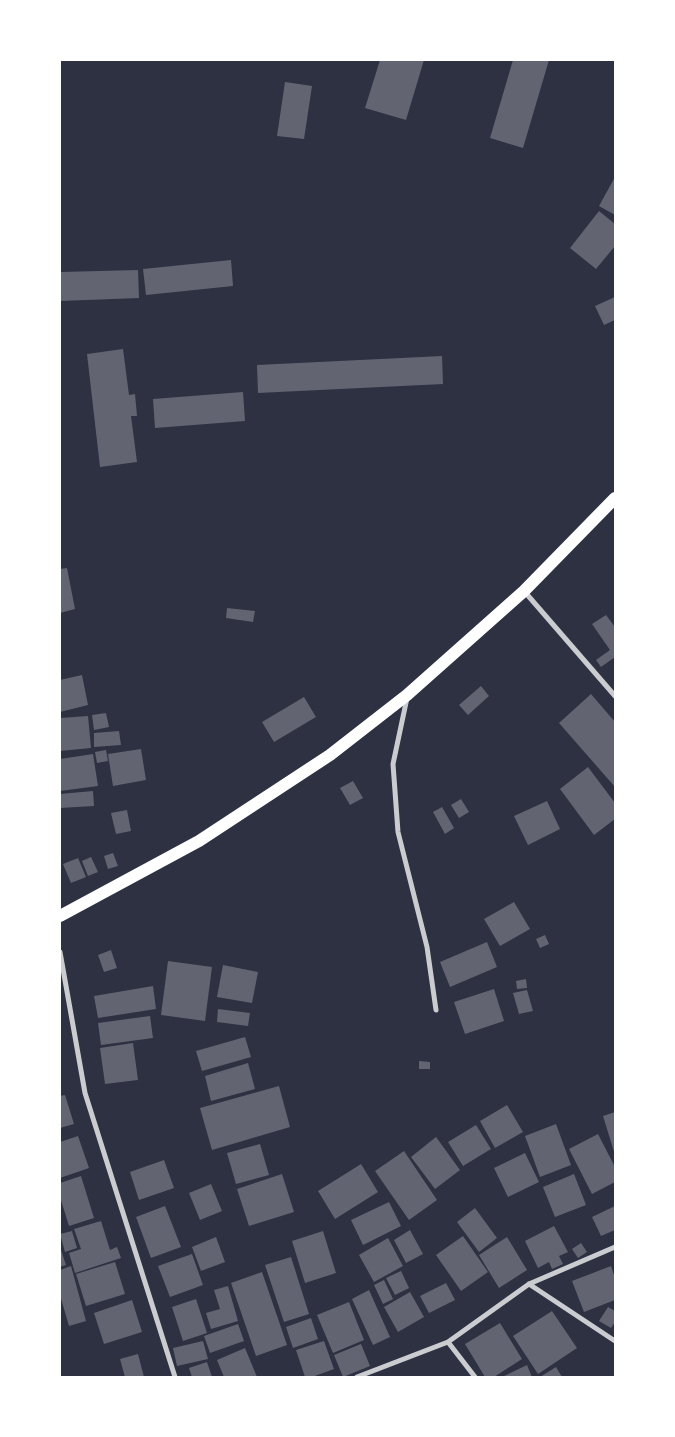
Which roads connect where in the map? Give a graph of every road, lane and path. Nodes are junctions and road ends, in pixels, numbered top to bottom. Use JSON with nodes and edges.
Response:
{"nodes":[{"id":1,"x":615,"y":498,"type":"edge"},
{"id":2,"x":524,"y":591,"type":"junction"},
{"id":3,"x":407,"y":695,"type":"junction"},
{"id":4,"x":615,"y":696,"type":"edge"},
{"id":5,"x":60,"y":916,"type":"edge"},
{"id":6,"x":60,"y":952,"type":"edge"},
{"id":7,"x":436,"y":1010,"type":"dead end"},
{"id":8,"x":615,"y":1247,"type":"edge"},
{"id":9,"x":529,"y":1284,"type":"junction"},
{"id":10,"x":615,"y":1341,"type":"edge"},
{"id":11,"x":448,"y":1342,"type":"junction"},
{"id":12,"x":174,"y":1377,"type":"edge"},
{"id":13,"x":356,"y":1377,"type":"edge"},
{"id":14,"x":475,"y":1377,"type":"edge"}],
"edges":[{"from":1,"to":2,"type":"main road"},
{"from":2,"to":3,"type":"main road"},
{"from":2,"to":4,"type":"street"},
{"from":3,"to":5,"type":"main road"},
{"from":3,"to":7,"type":"street"},
{"from":6,"to":12,"type":"street"},
{"from":8,"to":9,"type":"street"},
{"from":9,"to":10,"type":"street"},
{"from":9,"to":11,"type":"street"},
{"from":11,"to":13,"type":"street"},
{"from":11,"to":14,"type":"street"}]}
